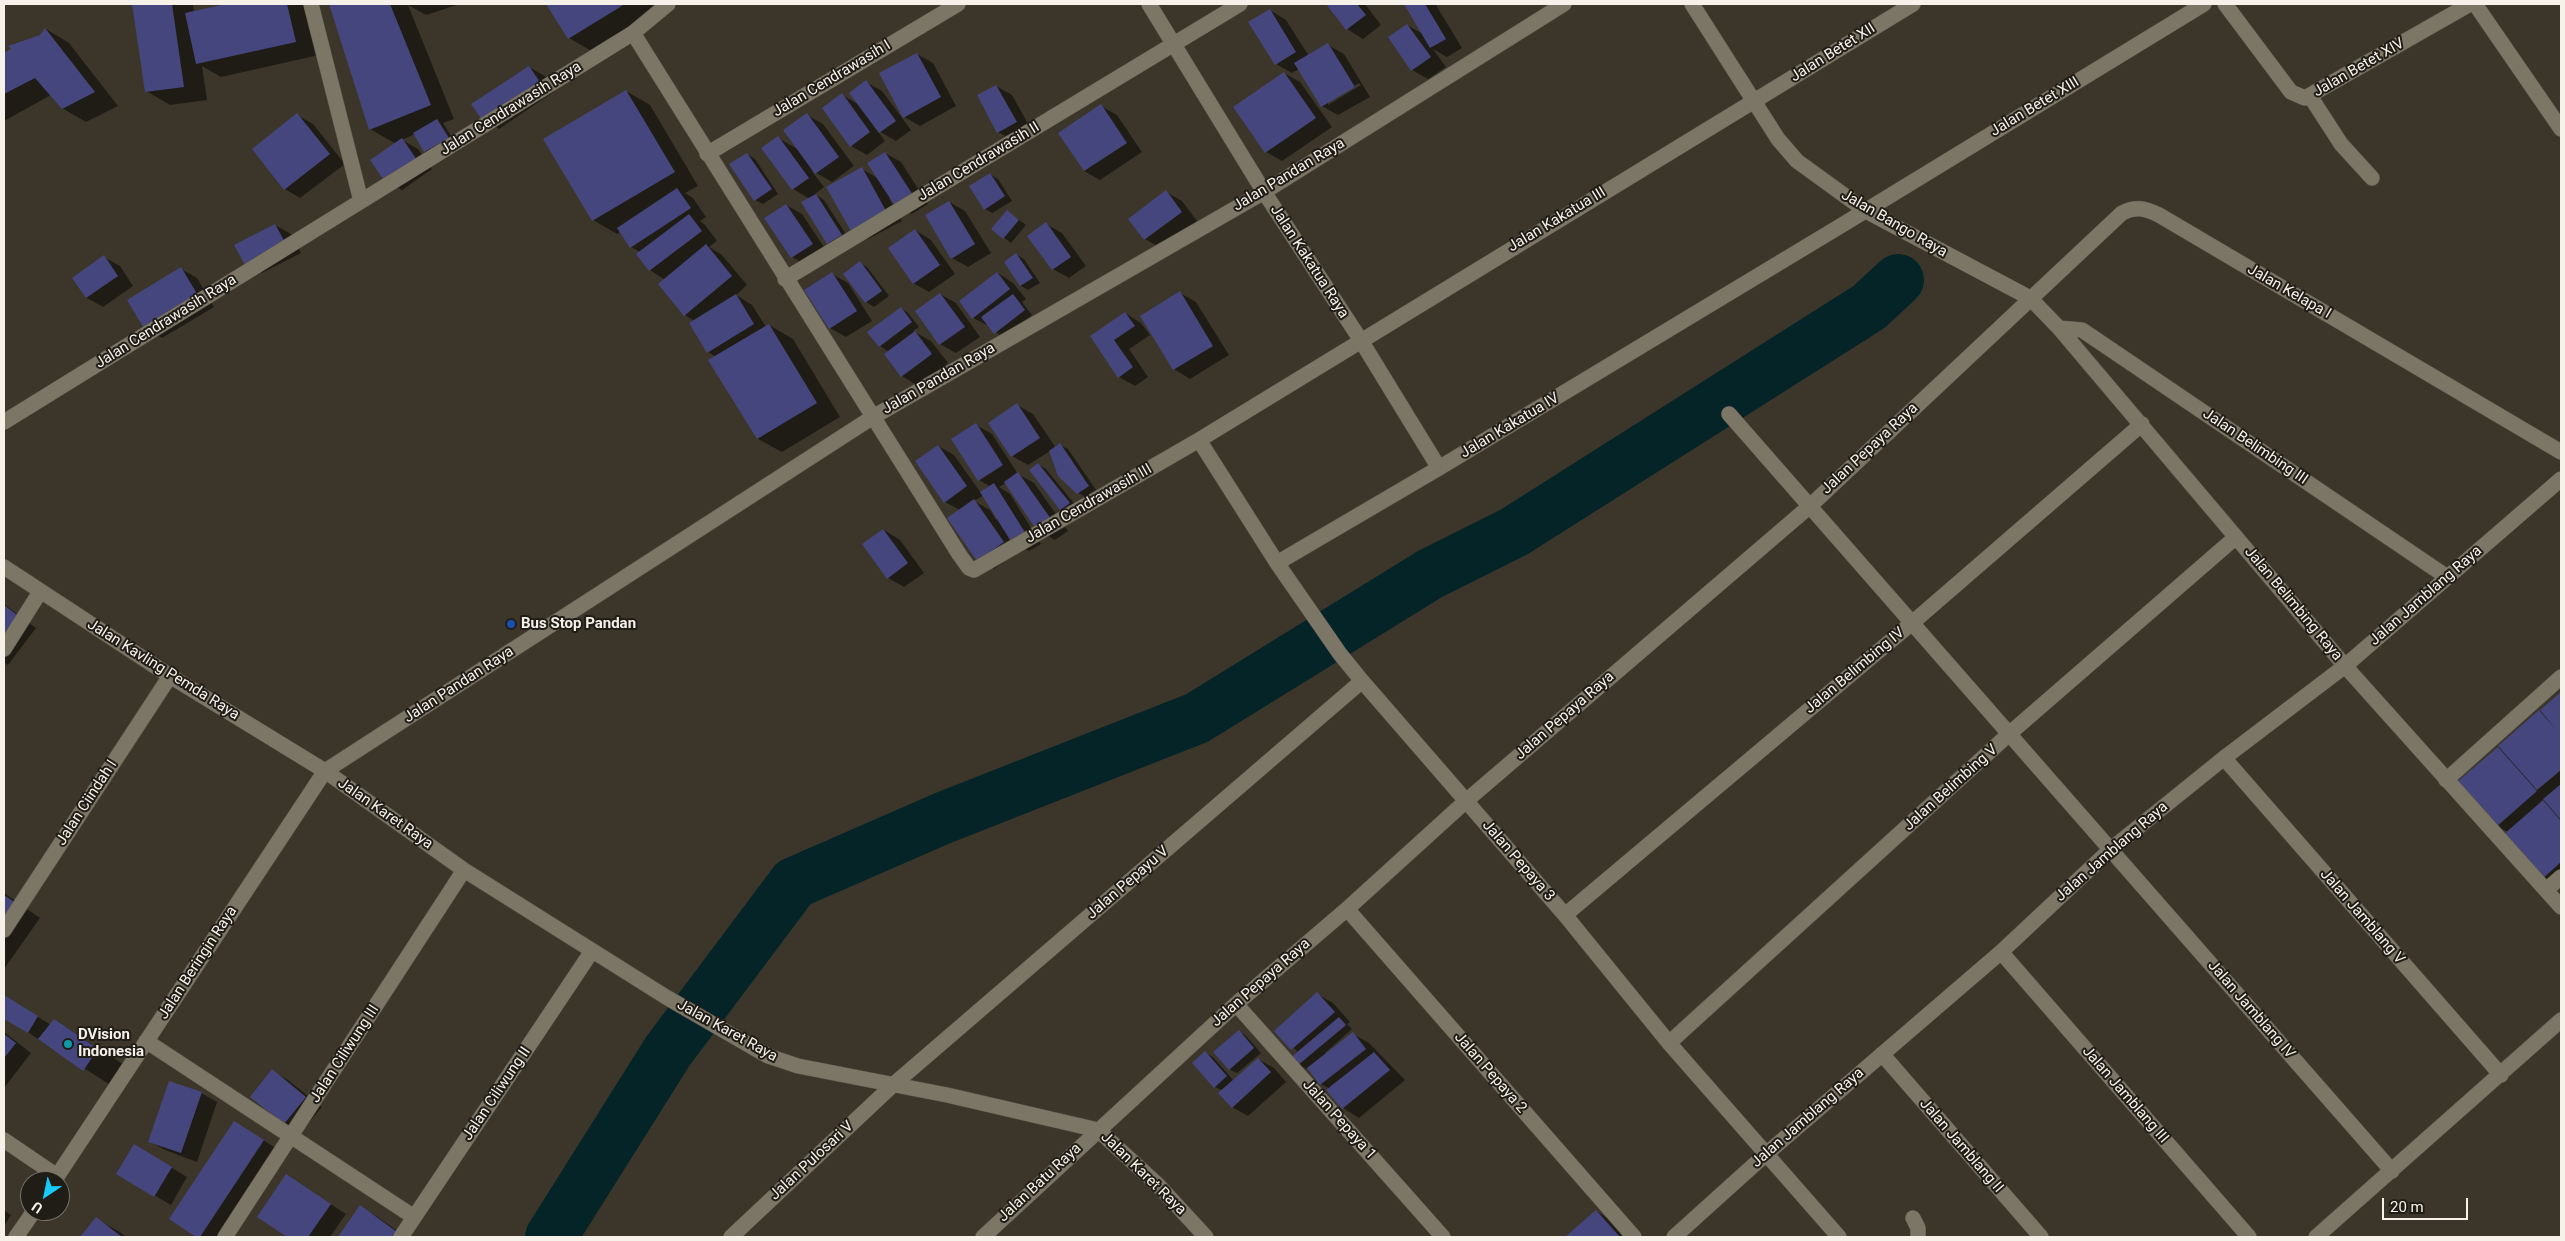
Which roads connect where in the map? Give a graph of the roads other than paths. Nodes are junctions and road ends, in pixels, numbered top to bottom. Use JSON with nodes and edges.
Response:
{"nodes":[{"id":1,"x":311,"y":4,"type":"edge"},
{"id":2,"x":668,"y":4,"type":"edge"},
{"id":3,"x":958,"y":4,"type":"edge"},
{"id":4,"x":1148,"y":4,"type":"edge"},
{"id":5,"x":1240,"y":4,"type":"edge"},
{"id":6,"x":1564,"y":4,"type":"edge"},
{"id":7,"x":1692,"y":4,"type":"edge"},
{"id":8,"x":1913,"y":4,"type":"edge"},
{"id":9,"x":2204,"y":4,"type":"edge"},
{"id":10,"x":2225,"y":4,"type":"edge"},
{"id":11,"x":2470,"y":4,"type":"edge"},
{"id":12,"x":2475,"y":4,"type":"edge"},
{"id":13,"x":633,"y":33,"type":"junction"},
{"id":14,"x":1174,"y":45,"type":"junction"},
{"id":15,"x":2310,"y":96,"type":"junction"},
{"id":16,"x":1754,"y":101,"type":"junction"},
{"id":17,"x":2561,"y":129,"type":"edge"},
{"id":18,"x":707,"y":154,"type":"junction"},
{"id":19,"x":2372,"y":178,"type":"dead end"},
{"id":20,"x":1264,"y":192,"type":"junction"},
{"id":21,"x":361,"y":201,"type":"junction"},
{"id":22,"x":1866,"y":211,"type":"junction"},
{"id":23,"x":785,"y":279,"type":"junction"},
{"id":24,"x":2030,"y":298,"type":"junction"},
{"id":25,"x":2059,"y":328,"type":"junction"},
{"id":26,"x":1360,"y":339,"type":"junction"},
{"id":27,"x":1729,"y":414,"type":"dead end"},
{"id":28,"x":873,"y":416,"type":"junction"},
{"id":29,"x":4,"y":422,"type":"edge"},
{"id":30,"x":2142,"y":424,"type":"junction"},
{"id":31,"x":1199,"y":440,"type":"junction"},
{"id":32,"x":2561,"y":452,"type":"edge"},
{"id":33,"x":1439,"y":468,"type":"junction"},
{"id":34,"x":2561,"y":479,"type":"edge"},
{"id":35,"x":1810,"y":506,"type":"junction"},
{"id":36,"x":2236,"y":537,"type":"junction"},
{"id":37,"x":1277,"y":562,"type":"junction"},
{"id":38,"x":4,"y":566,"type":"edge"},
{"id":39,"x":2447,"y":577,"type":"junction"},
{"id":40,"x":40,"y":592,"type":"junction"},
{"id":41,"x":1912,"y":623,"type":"junction"},
{"id":42,"x":4,"y":649,"type":"edge"},
{"id":43,"x":2345,"y":666,"type":"junction"},
{"id":44,"x":170,"y":676,"type":"junction"},
{"id":45,"x":2561,"y":677,"type":"edge"},
{"id":46,"x":1362,"y":681,"type":"junction"},
{"id":47,"x":2009,"y":734,"type":"junction"},
{"id":48,"x":2224,"y":758,"type":"junction"},
{"id":49,"x":325,"y":771,"type":"junction"},
{"id":50,"x":2446,"y":780,"type":"junction"},
{"id":51,"x":1466,"y":801,"type":"junction"},
{"id":52,"x":2110,"y":850,"type":"junction"},
{"id":53,"x":464,"y":870,"type":"junction"},
{"id":54,"x":2561,"y":877,"type":"edge"},
{"id":55,"x":2546,"y":890,"type":"junction"},
{"id":56,"x":2561,"y":907,"type":"edge"},
{"id":57,"x":1346,"y":909,"type":"junction"},
{"id":58,"x":1565,"y":915,"type":"junction"},
{"id":59,"x":4,"y":930,"type":"edge"},
{"id":60,"x":592,"y":951,"type":"junction"},
{"id":61,"x":2001,"y":952,"type":"junction"},
{"id":62,"x":1236,"y":1004,"type":"junction"},
{"id":63,"x":2561,"y":1020,"type":"edge"},
{"id":64,"x":146,"y":1041,"type":"junction"},
{"id":65,"x":1669,"y":1043,"type":"junction"},
{"id":66,"x":1882,"y":1054,"type":"junction"},
{"id":67,"x":2501,"y":1075,"type":"junction"},
{"id":68,"x":894,"y":1084,"type":"junction"},
{"id":69,"x":1098,"y":1130,"type":"junction"},
{"id":70,"x":291,"y":1136,"type":"junction"},
{"id":71,"x":4,"y":1140,"type":"edge"},
{"id":72,"x":1766,"y":1155,"type":"junction"},
{"id":73,"x":46,"y":1171,"type":"edge"},
{"id":74,"x":60,"y":1171,"type":"edge"},
{"id":75,"x":2392,"y":1171,"type":"junction"},
{"id":76,"x":414,"y":1216,"type":"junction"},
{"id":77,"x":1914,"y":1218,"type":"dead end"},
{"id":78,"x":27,"y":1221,"type":"edge"},
{"id":79,"x":16,"y":1237,"type":"edge"},
{"id":80,"x":226,"y":1237,"type":"edge"},
{"id":81,"x":401,"y":1237,"type":"edge"},
{"id":82,"x":730,"y":1237,"type":"edge"},
{"id":83,"x":983,"y":1237,"type":"edge"},
{"id":84,"x":1206,"y":1237,"type":"edge"},
{"id":85,"x":1443,"y":1237,"type":"edge"},
{"id":86,"x":1634,"y":1237,"type":"edge"},
{"id":87,"x":1674,"y":1237,"type":"edge"},
{"id":88,"x":1839,"y":1237,"type":"edge"},
{"id":89,"x":1918,"y":1237,"type":"edge"},
{"id":90,"x":2041,"y":1237,"type":"edge"},
{"id":91,"x":2250,"y":1237,"type":"edge"},
{"id":92,"x":2316,"y":1237,"type":"edge"}],
"edges":[{"from":1,"to":21,"type":"street"},
{"from":2,"to":13,"type":"street","name":"Jalan Cendrawasih Raya"},
{"from":3,"to":18,"type":"street","name":"Jalan Cendrawasih I"},
{"from":4,"to":14,"type":"street","name":"Jalan Kakatua Raya"},
{"from":5,"to":14,"type":"street","name":"Jalan Cendrawasih II"},
{"from":6,"to":20,"type":"street","name":"Jalan Pandan Raya"},
{"from":7,"to":16,"type":"street","name":"Jalan Bango Raya"},
{"from":8,"to":16,"type":"street","name":"Jalan Betet XII"},
{"from":9,"to":22,"type":"street","name":"Jalan Betet XIII"},
{"from":10,"to":15,"type":"street","name":"Jalan Betet XIV"},
{"from":11,"to":15,"type":"street","name":"Jalan Betet XIV"},
{"from":12,"to":17,"type":"street"},
{"from":13,"to":18,"type":"street"},
{"from":13,"to":21,"type":"street","name":"Jalan Cendrawasih Raya"},
{"from":14,"to":20,"type":"street","name":"Jalan Kakatua Raya"},
{"from":14,"to":23,"type":"street","name":"Jalan Cendrawasih II"},
{"from":15,"to":19,"type":"street"},
{"from":16,"to":22,"type":"street","name":"Jalan Bango Raya"},
{"from":16,"to":26,"type":"street","name":"Jalan Kakatua III"},
{"from":18,"to":23,"type":"street"},
{"from":20,"to":26,"type":"street","name":"Jalan Kakatua Raya"},
{"from":20,"to":28,"type":"street","name":"Jalan Pandan Raya"},
{"from":21,"to":29,"type":"street","name":"Jalan Cendrawasih Raya"},
{"from":22,"to":24,"type":"street","name":"Jalan Bango Raya"},
{"from":22,"to":33,"type":"street","name":"Jalan Kakatua IV"},
{"from":23,"to":28,"type":"street"},
{"from":24,"to":25,"type":"street","name":"Jalan Belimbing Raya"},
{"from":24,"to":32,"type":"street","name":"Jalan Kelapa I"},
{"from":24,"to":35,"type":"street","name":"Jalan Pepaya Raya"},
{"from":25,"to":30,"type":"street","name":"Jalan Belimbing Raya"},
{"from":25,"to":39,"type":"street","name":"Jalan Belimbing III"},
{"from":26,"to":31,"type":"street","name":"Jalan Cendrawasih III"},
{"from":26,"to":33,"type":"street","name":"Jalan Kakatua Raya"},
{"from":27,"to":35,"type":"street","name":"Jalan Jamblang IV"},
{"from":28,"to":31,"type":"street","name":"Jalan Cendrawasih III"},
{"from":28,"to":49,"type":"street","name":"Jalan Pandan Raya"},
{"from":30,"to":36,"type":"street","name":"Jalan Belimbing Raya"},
{"from":30,"to":41,"type":"street","name":"Jalan Belimbing IV"},
{"from":31,"to":37,"type":"street"},
{"from":33,"to":37,"type":"street","name":"Jalan Kakatua IV"},
{"from":34,"to":39,"type":"street","name":"Jalan Jamblang Raya"},
{"from":35,"to":41,"type":"street","name":"Jalan Jamblang IV"},
{"from":35,"to":51,"type":"street","name":"Jalan Pepaya Raya"},
{"from":36,"to":43,"type":"street","name":"Jalan Belimbing Raya"},
{"from":36,"to":47,"type":"street","name":"Jalan Belimbing V"},
{"from":37,"to":46,"type":"street","name":"Jalan Pepaya 3"},
{"from":38,"to":40,"type":"street","name":"Jalan Kavling Pemda Raya"},
{"from":39,"to":43,"type":"street","name":"Jalan Jamblang Raya"},
{"from":40,"to":42,"type":"street"},
{"from":40,"to":44,"type":"street","name":"Jalan Kavling Pemda Raya"},
{"from":41,"to":47,"type":"street","name":"Jalan Jamblang IV"},
{"from":41,"to":58,"type":"street","name":"Jalan Belimbing IV"},
{"from":43,"to":48,"type":"street","name":"Jalan Jamblang Raya"},
{"from":43,"to":50,"type":"street","name":"Jalan Belimbing Raya"},
{"from":44,"to":49,"type":"street","name":"Jalan Kavling Pemda Raya"},
{"from":44,"to":59,"type":"street","name":"Jalan Ciindah I"},
{"from":45,"to":50,"type":"street"},
{"from":46,"to":51,"type":"street","name":"Jalan Pepaya 3"},
{"from":46,"to":68,"type":"street","name":"Jalan Pepayu V"},
{"from":47,"to":52,"type":"street","name":"Jalan Jamblang IV"},
{"from":47,"to":65,"type":"street","name":"Jalan Belimbing V"},
{"from":48,"to":52,"type":"street","name":"Jalan Jamblang Raya"},
{"from":48,"to":67,"type":"street","name":"Jalan Jamblang V"},
{"from":49,"to":53,"type":"street","name":"Jalan Karet Raya"},
{"from":49,"to":64,"type":"street","name":"Jalan Beringin Raya"},
{"from":50,"to":55,"type":"street","name":"Jalan Belimbing Raya"},
{"from":51,"to":57,"type":"street","name":"Jalan Pepaya Raya"},
{"from":51,"to":58,"type":"street","name":"Jalan Pepaya 3"},
{"from":52,"to":61,"type":"street","name":"Jalan Jamblang Raya"},
{"from":52,"to":75,"type":"street","name":"Jalan Jamblang IV"},
{"from":53,"to":60,"type":"street","name":"Jalan Karet Raya"},
{"from":53,"to":70,"type":"street","name":"Jalan Ciliwung III"},
{"from":54,"to":55,"type":"street"},
{"from":55,"to":56,"type":"street","name":"Jalan Belimbing Raya"},
{"from":57,"to":62,"type":"street","name":"Jalan Pepaya Raya"},
{"from":57,"to":86,"type":"street","name":"Jalan Pepaya 2"},
{"from":58,"to":65,"type":"street","name":"Jalan Pepaya 3"},
{"from":60,"to":68,"type":"street","name":"Jalan Karet Raya"},
{"from":60,"to":76,"type":"street","name":"Jalan Ciliwung II"},
{"from":61,"to":66,"type":"street","name":"Jalan Jamblang Raya"},
{"from":61,"to":91,"type":"street","name":"Jalan Jamblang III"},
{"from":62,"to":69,"type":"street","name":"Jalan Pepaya Raya"},
{"from":62,"to":85,"type":"street","name":"Jalan Pepaya 1"},
{"from":63,"to":67,"type":"street"},
{"from":64,"to":70,"type":"street"},
{"from":64,"to":74,"type":"street","name":"Jalan Beringin Raya"},
{"from":65,"to":72,"type":"street","name":"Jalan Pepaya 3"},
{"from":66,"to":72,"type":"street","name":"Jalan Jamblang Raya"},
{"from":66,"to":90,"type":"street","name":"Jalan Jamblang II"},
{"from":67,"to":75,"type":"street"},
{"from":68,"to":69,"type":"street","name":"Jalan Karet Raya"},
{"from":68,"to":82,"type":"street","name":"Jalan Pulosari V"},
{"from":69,"to":83,"type":"street","name":"Jalan Batu Raya"},
{"from":69,"to":84,"type":"street","name":"Jalan Karet Raya"},
{"from":70,"to":76,"type":"street"},
{"from":70,"to":80,"type":"street","name":"Jalan Ciliwung III"},
{"from":71,"to":73,"type":"street"},
{"from":72,"to":87,"type":"street","name":"Jalan Jamblang Raya"},
{"from":72,"to":88,"type":"street","name":"Jalan Pepaya 3"},
{"from":75,"to":92,"type":"street"},
{"from":76,"to":81,"type":"street","name":"Jalan Ciliwung II"},
{"from":77,"to":89,"type":"street"},
{"from":78,"to":79,"type":"street"}]}
